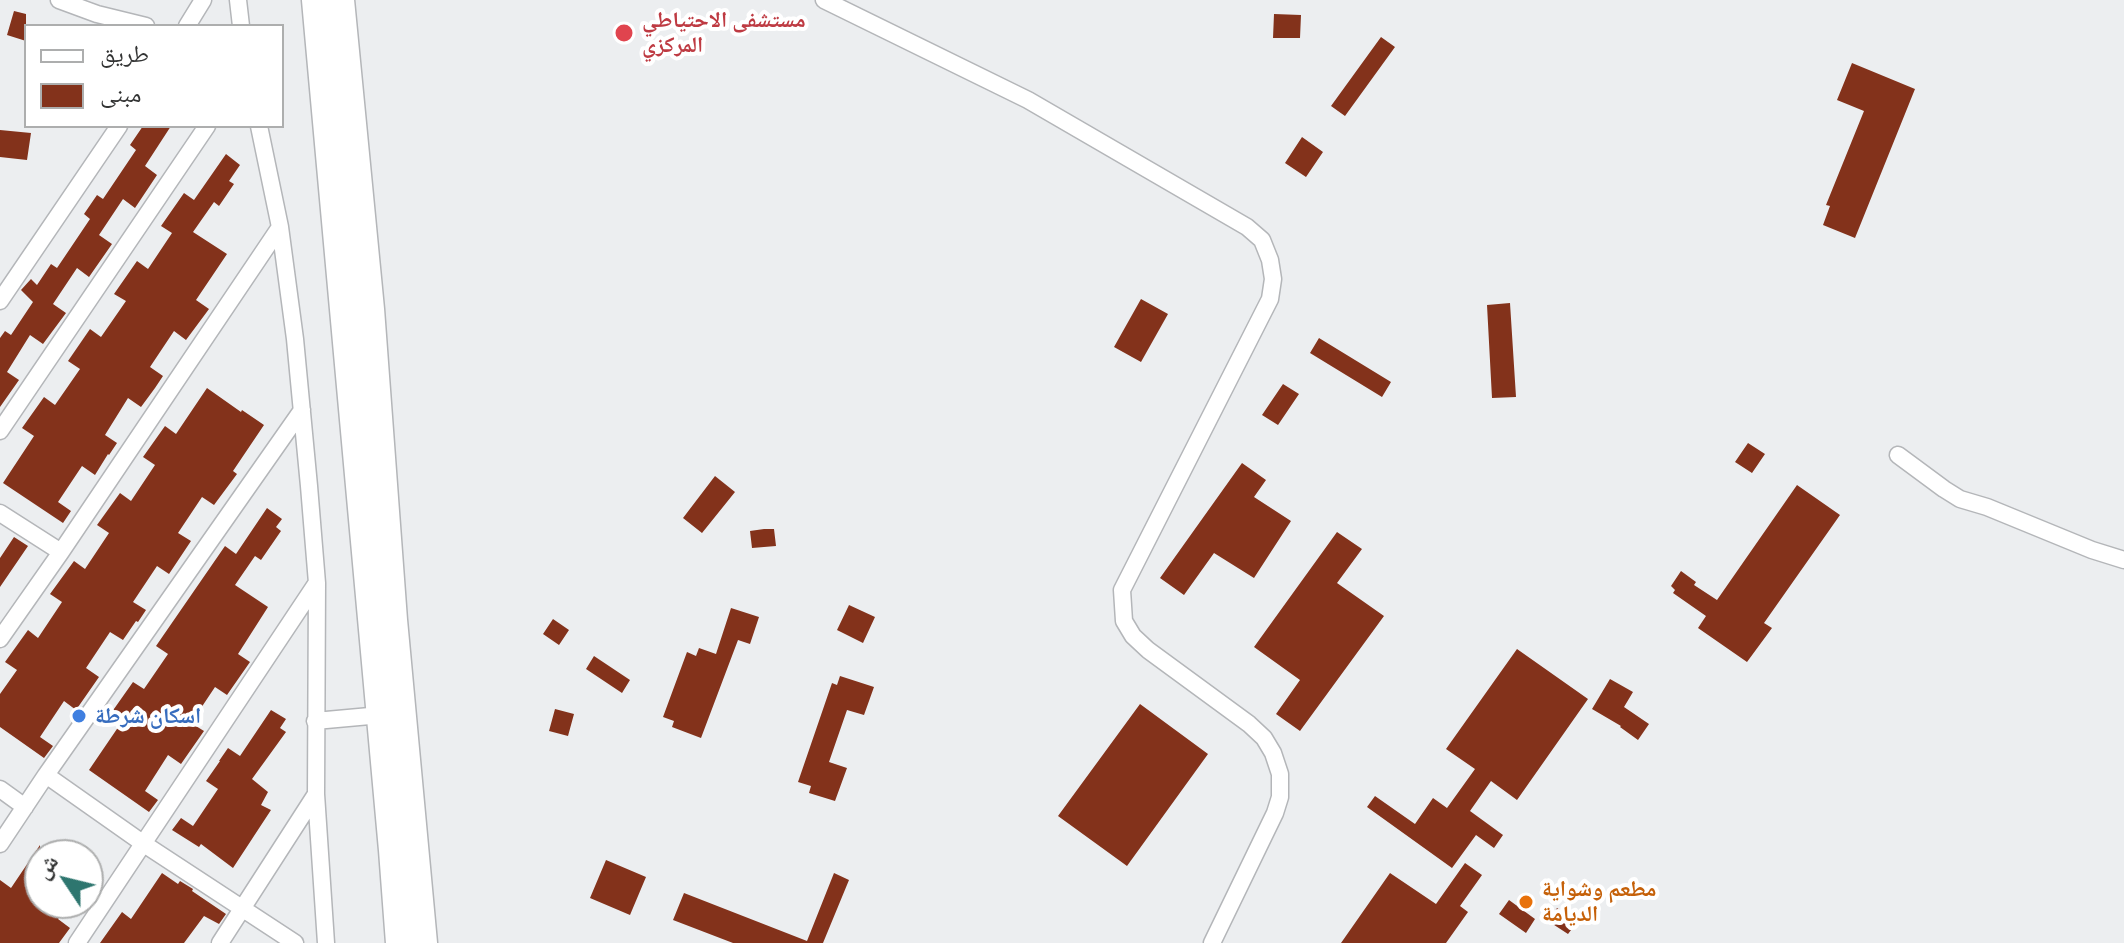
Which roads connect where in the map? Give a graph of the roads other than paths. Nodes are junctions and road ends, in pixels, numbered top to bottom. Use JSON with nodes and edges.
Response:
{"nodes":[{"id":1,"x":203,"y":0,"type":"edge"},
{"id":2,"x":238,"y":0,"type":"edge"},
{"id":3,"x":316,"y":0,"type":"edge"},
{"id":4,"x":340,"y":0,"type":"edge"},
{"id":5,"x":824,"y":0,"type":"edge"},
{"id":6,"x":70,"y":2,"type":"edge"},
{"id":7,"x":138,"y":24,"type":"edge"},
{"id":8,"x":188,"y":24,"type":"edge"},
{"id":9,"x":241,"y":24,"type":"edge"},
{"id":10,"x":118,"y":128,"type":"edge"},
{"id":11,"x":206,"y":128,"type":"edge"},
{"id":12,"x":259,"y":128,"type":"edge"},
{"id":13,"x":280,"y":227,"type":"junction"},
{"id":14,"x":7,"y":276,"type":"edge"},
{"id":15,"x":0,"y":301,"type":"edge"},
{"id":16,"x":302,"y":410,"type":"junction"},
{"id":17,"x":0,"y":431,"type":"edge"},
{"id":18,"x":1898,"y":455,"type":"dead end"},
{"id":19,"x":0,"y":513,"type":"edge"},
{"id":20,"x":61,"y":552,"type":"junction"},
{"id":21,"x":2124,"y":560,"type":"edge"},
{"id":22,"x":317,"y":583,"type":"junction"},
{"id":23,"x":0,"y":639,"type":"edge"},
{"id":24,"x":381,"y":715,"type":"junction"},
{"id":25,"x":315,"y":721,"type":"junction"},
{"id":26,"x":46,"y":775,"type":"junction"},
{"id":27,"x":0,"y":789,"type":"edge"},
{"id":28,"x":316,"y":794,"type":"junction"},
{"id":29,"x":25,"y":807,"type":"junction"},
{"id":30,"x":0,"y":844,"type":"edge"},
{"id":31,"x":144,"y":844,"type":"junction"},
{"id":32,"x":242,"y":909,"type":"junction"},
{"id":33,"x":77,"y":943,"type":"edge"},
{"id":34,"x":220,"y":943,"type":"edge"},
{"id":35,"x":295,"y":943,"type":"edge"},
{"id":36,"x":326,"y":943,"type":"edge"},
{"id":37,"x":400,"y":943,"type":"edge"},
{"id":38,"x":423,"y":943,"type":"edge"},
{"id":39,"x":1212,"y":943,"type":"edge"}],
"edges":[{"from":1,"to":8,"type":"street"},
{"from":2,"to":9,"type":"street"},
{"from":3,"to":24,"type":"highway"},
{"from":4,"to":38,"type":"highway"},
{"from":5,"to":39,"type":"street"},
{"from":6,"to":7,"type":"street"},
{"from":10,"to":14,"type":"street"},
{"from":11,"to":17,"type":"street"},
{"from":12,"to":13,"type":"street"},
{"from":13,"to":16,"type":"street"},
{"from":13,"to":20,"type":"street"},
{"from":14,"to":15,"type":"street"},
{"from":16,"to":22,"type":"street"},
{"from":16,"to":26,"type":"street"},
{"from":18,"to":21,"type":"street"},
{"from":19,"to":20,"type":"street"},
{"from":20,"to":23,"type":"street"},
{"from":22,"to":25,"type":"street"},
{"from":22,"to":31,"type":"street"},
{"from":24,"to":25,"type":"street"},
{"from":24,"to":37,"type":"highway"},
{"from":25,"to":28,"type":"street"},
{"from":26,"to":29,"type":"street"},
{"from":26,"to":31,"type":"street"},
{"from":27,"to":29,"type":"street"},
{"from":28,"to":32,"type":"street"},
{"from":28,"to":36,"type":"street"},
{"from":29,"to":30,"type":"street"},
{"from":31,"to":32,"type":"street"},
{"from":31,"to":33,"type":"street"},
{"from":32,"to":34,"type":"street"},
{"from":32,"to":35,"type":"street"}]}
